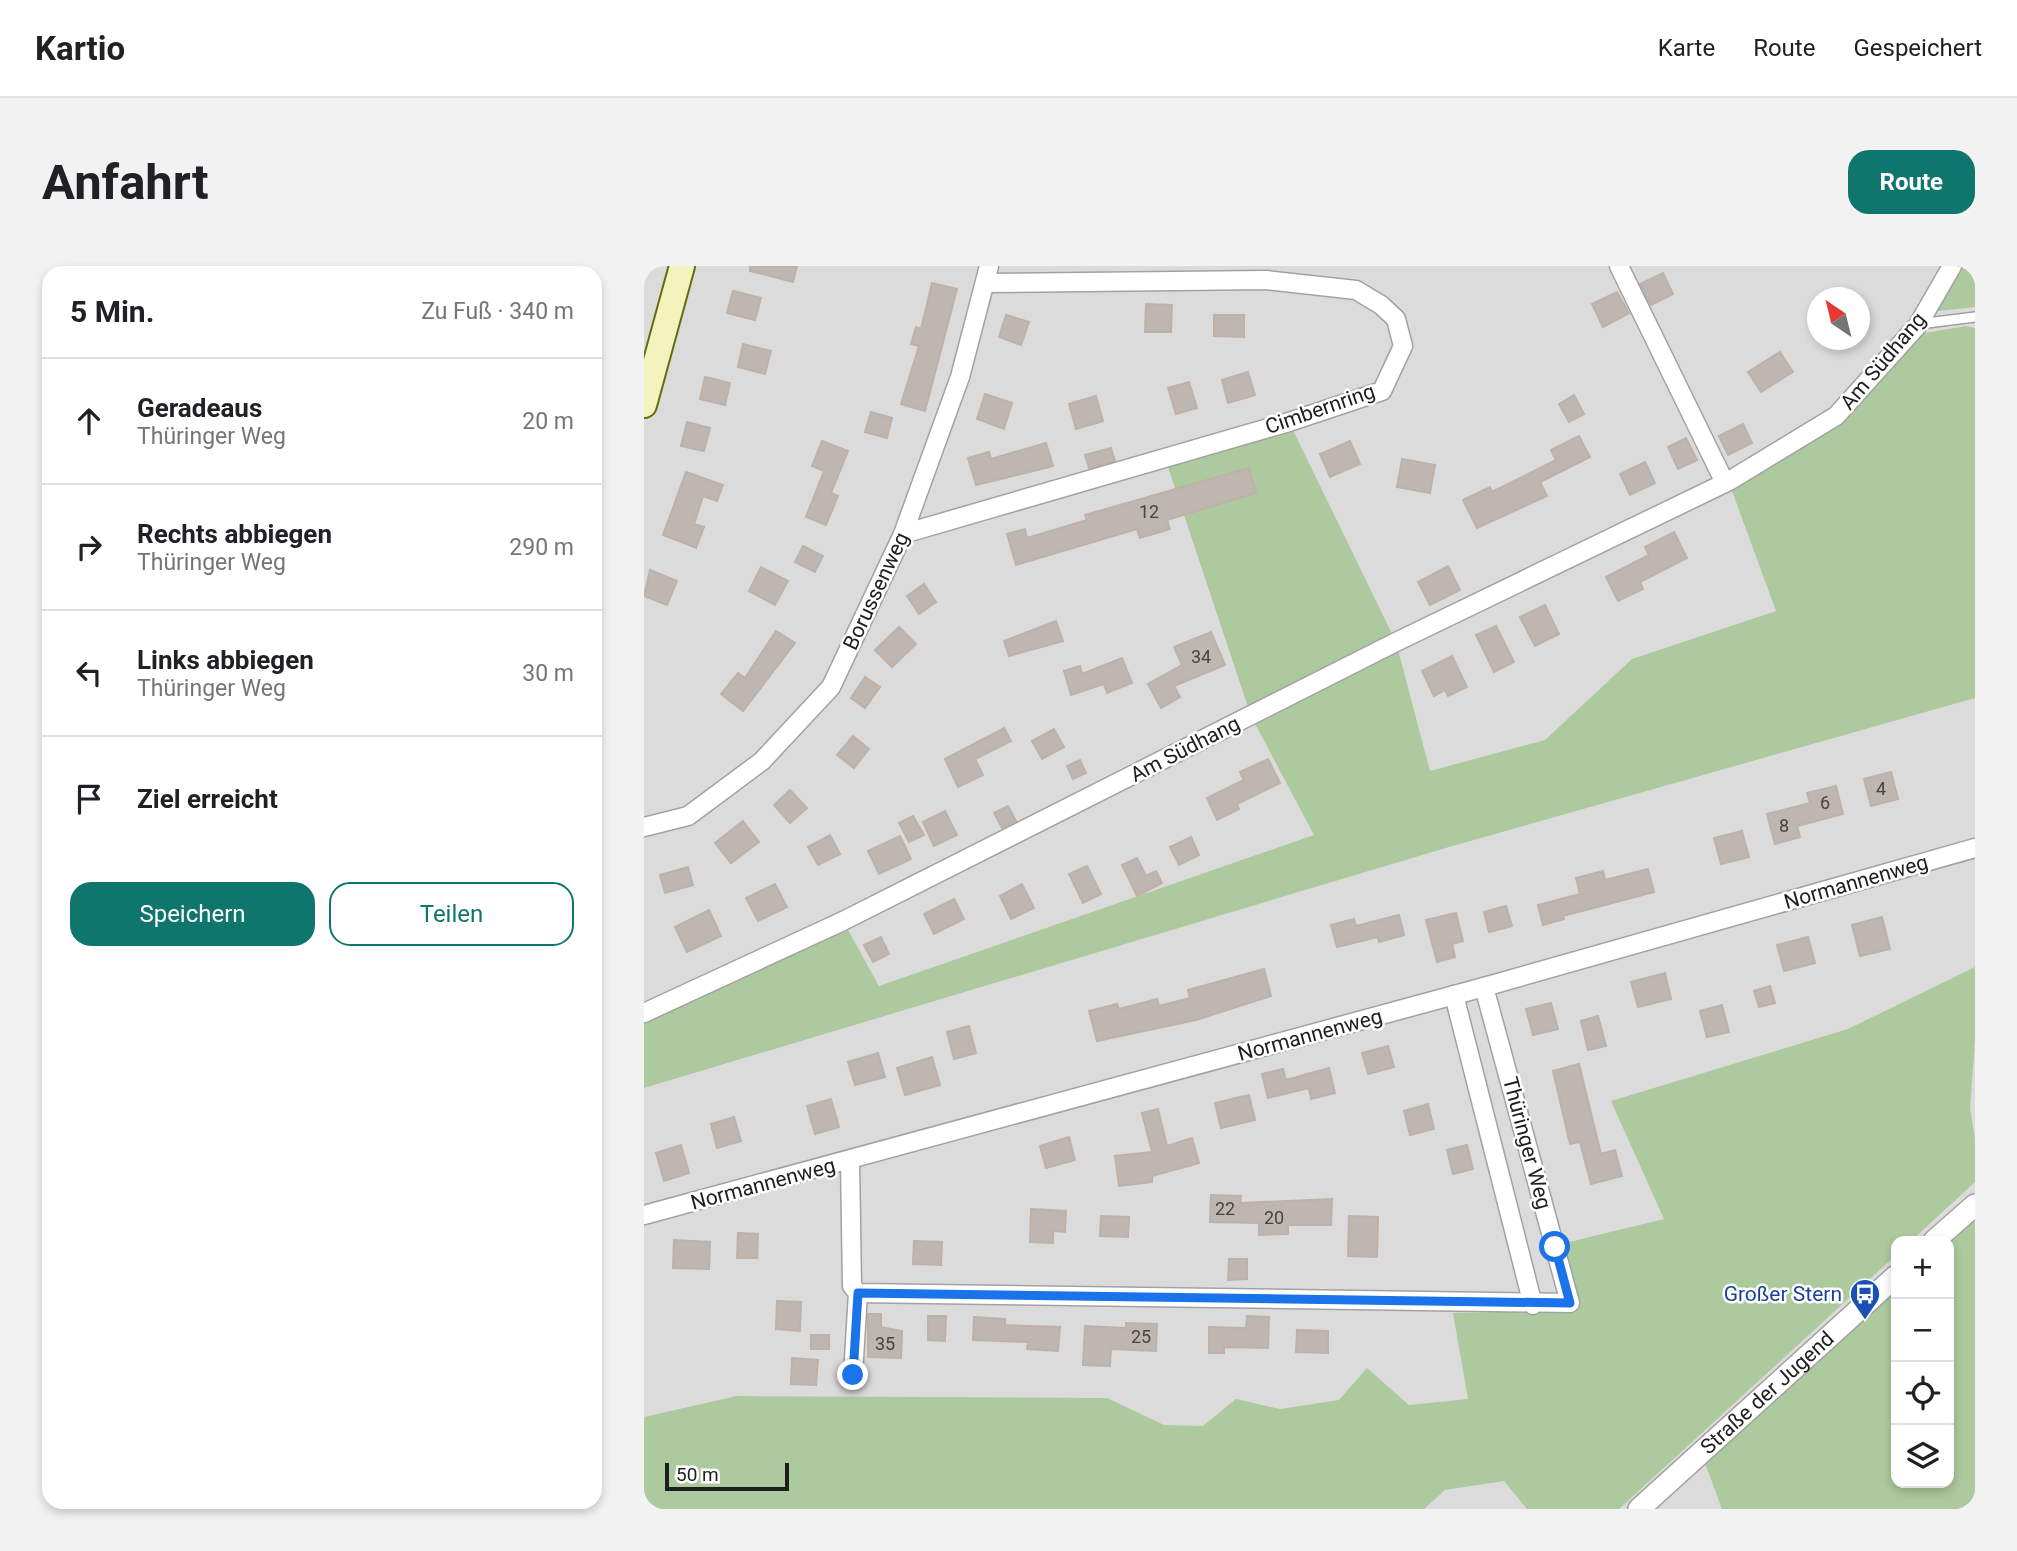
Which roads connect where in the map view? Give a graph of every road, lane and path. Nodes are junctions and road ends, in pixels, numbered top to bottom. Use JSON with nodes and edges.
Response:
{"nodes":[{"id":1,"x":682,"y":266,"type":"edge"},
{"id":2,"x":1952,"y":266,"type":"edge"},
{"id":3,"x":1619,"y":269,"type":"edge"},
{"id":4,"x":987,"y":275,"type":"edge"},
{"id":5,"x":1975,"y":317,"type":"edge"},
{"id":6,"x":1918,"y":325,"type":"junction"},
{"id":7,"x":644,"y":405,"type":"edge"},
{"id":8,"x":1725,"y":483,"type":"junction"},
{"id":9,"x":903,"y":534,"type":"junction"},
{"id":10,"x":644,"y":827,"type":"edge"},
{"id":11,"x":1975,"y":848,"type":"edge"},
{"id":12,"x":1485,"y":987,"type":"junction"},
{"id":13,"x":1454,"y":995,"type":"junction"},
{"id":14,"x":644,"y":1013,"type":"edge"},
{"id":15,"x":850,"y":1161,"type":"junction"},
{"id":16,"x":1974,"y":1209,"type":"edge"},
{"id":17,"x":644,"y":1216,"type":"edge"},
{"id":18,"x":1940,"y":1236,"type":"edge"},
{"id":19,"x":1891,"y":1281,"type":"edge"},
{"id":20,"x":858,"y":1293,"type":"junction"},
{"id":21,"x":1533,"y":1305,"type":"junction"},
{"id":22,"x":853,"y":1375,"type":"dead end"},
{"id":23,"x":1639,"y":1509,"type":"edge"}],
"edges":[{"from":1,"to":7,"type":"main road"},
{"from":2,"to":6,"type":"street","name":"Am Südhang"},
{"from":3,"to":8,"type":"street"},
{"from":4,"to":9,"type":"street","name":"Borussenweg"},
{"from":4,"to":9,"type":"street","name":"Cimbernring"},
{"from":5,"to":6,"type":"lane"},
{"from":6,"to":8,"type":"street","name":"Am Südhang"},
{"from":8,"to":14,"type":"street","name":"Am Südhang"},
{"from":9,"to":10,"type":"street","name":"Borussenweg"},
{"from":11,"to":12,"type":"street","name":"Normannenweg"},
{"from":12,"to":13,"type":"street","name":"Normannenweg"},
{"from":12,"to":21,"type":"street","name":"Thüringer Weg"},
{"from":13,"to":15,"type":"street","name":"Normannenweg"},
{"from":13,"to":21,"type":"street","name":"Thüringer Weg"},
{"from":15,"to":17,"type":"street","name":"Normannenweg"},
{"from":15,"to":20,"type":"street"},
{"from":16,"to":18,"type":"street"},
{"from":19,"to":23,"type":"street","name":"Straße der Jugend"},
{"from":20,"to":21,"type":"street","name":"Thüringer Weg"},
{"from":20,"to":22,"type":"street"}]}
